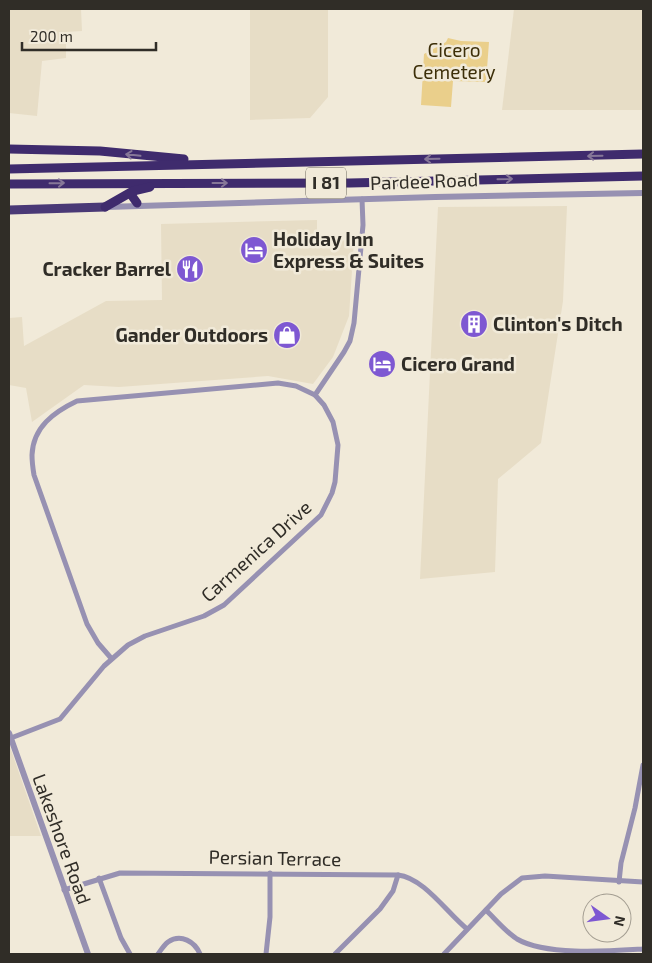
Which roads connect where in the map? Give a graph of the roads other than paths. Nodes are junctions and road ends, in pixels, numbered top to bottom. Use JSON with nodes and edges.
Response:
{"nodes":[{"id":1,"x":9,"y":149,"type":"edge"},
{"id":2,"x":643,"y":154,"type":"edge"},
{"id":3,"x":217,"y":163,"type":"junction"},
{"id":4,"x":9,"y":169,"type":"edge"},
{"id":5,"x":643,"y":176,"type":"edge"},
{"id":6,"x":177,"y":183,"type":"junction"},
{"id":7,"x":9,"y":184,"type":"edge"},
{"id":8,"x":133,"y":191,"type":"junction"},
{"id":9,"x":643,"y":193,"type":"edge"},
{"id":10,"x":362,"y":199,"type":"junction"},
{"id":11,"x":141,"y":204,"type":"junction"},
{"id":12,"x":109,"y":205,"type":"junction"},
{"id":13,"x":9,"y":206,"type":"edge"},
{"id":14,"x":9,"y":210,"type":"edge"},
{"id":15,"x":315,"y":395,"type":"junction"},
{"id":16,"x":112,"y":658,"type":"junction"},
{"id":17,"x":10,"y":736,"type":"edge"},
{"id":18,"x":643,"y":765,"type":"edge"},
{"id":19,"x":270,"y":873,"type":"junction"},
{"id":20,"x":398,"y":875,"type":"junction"},
{"id":21,"x":99,"y":878,"type":"junction"},
{"id":22,"x":619,"y":882,"type":"junction"},
{"id":23,"x":643,"y":882,"type":"edge"},
{"id":24,"x":64,"y":890,"type":"junction"},
{"id":25,"x":486,"y":910,"type":"junction"},
{"id":26,"x":467,"y":929,"type":"junction"},
{"id":27,"x":643,"y":949,"type":"edge"},
{"id":28,"x":88,"y":954,"type":"edge"},
{"id":29,"x":130,"y":954,"type":"edge"},
{"id":30,"x":158,"y":954,"type":"edge"},
{"id":31,"x":200,"y":954,"type":"edge"},
{"id":32,"x":266,"y":954,"type":"edge"},
{"id":33,"x":336,"y":954,"type":"edge"},
{"id":34,"x":444,"y":954,"type":"edge"}],
"edges":[{"from":3,"to":1,"type":"highway","one_way":true},
{"from":2,"to":3,"type":"highway","number":"I 81","one_way":true},
{"from":3,"to":4,"type":"highway","number":"I 81"},
{"from":6,"to":5,"type":"highway","number":"I 81","one_way":true},
{"from":7,"to":6,"type":"highway","number":"I 81","one_way":true},
{"from":6,"to":8,"type":"highway"},
{"from":8,"to":11,"type":"highway"},
{"from":8,"to":12,"type":"highway"},
{"from":9,"to":10,"type":"street","name":"Pardee Road"},
{"from":10,"to":11,"type":"street","name":"Pardee Road"},
{"from":10,"to":15,"type":"street"},
{"from":11,"to":12,"type":"street","name":"Pardee Road"},
{"from":12,"to":13,"type":"street","name":"Pardee Road"},
{"from":12,"to":14,"type":"highway","name":"Pardee Road"},
{"from":15,"to":16,"type":"street","name":"Carmenica Drive"},
{"from":15,"to":16,"type":"street"},
{"from":16,"to":17,"type":"street","name":"Carmenica Drive"},
{"from":17,"to":24,"type":"street","name":"Lakeshore Road"},
{"from":18,"to":22,"type":"street"},
{"from":19,"to":20,"type":"street","name":"Persian Terrace"},
{"from":19,"to":21,"type":"street","name":"Persian Terrace"},
{"from":19,"to":32,"type":"street"},
{"from":20,"to":26,"type":"street","name":"Persian Terrace"},
{"from":20,"to":33,"type":"street"},
{"from":21,"to":24,"type":"street","name":"Persian Terrace"},
{"from":21,"to":29,"type":"street"},
{"from":22,"to":23,"type":"street"},
{"from":22,"to":25,"type":"street"},
{"from":24,"to":28,"type":"street","name":"Lakeshore Road"},
{"from":25,"to":26,"type":"street"},
{"from":25,"to":27,"type":"street"},
{"from":26,"to":34,"type":"street"},
{"from":30,"to":31,"type":"street"}]}
